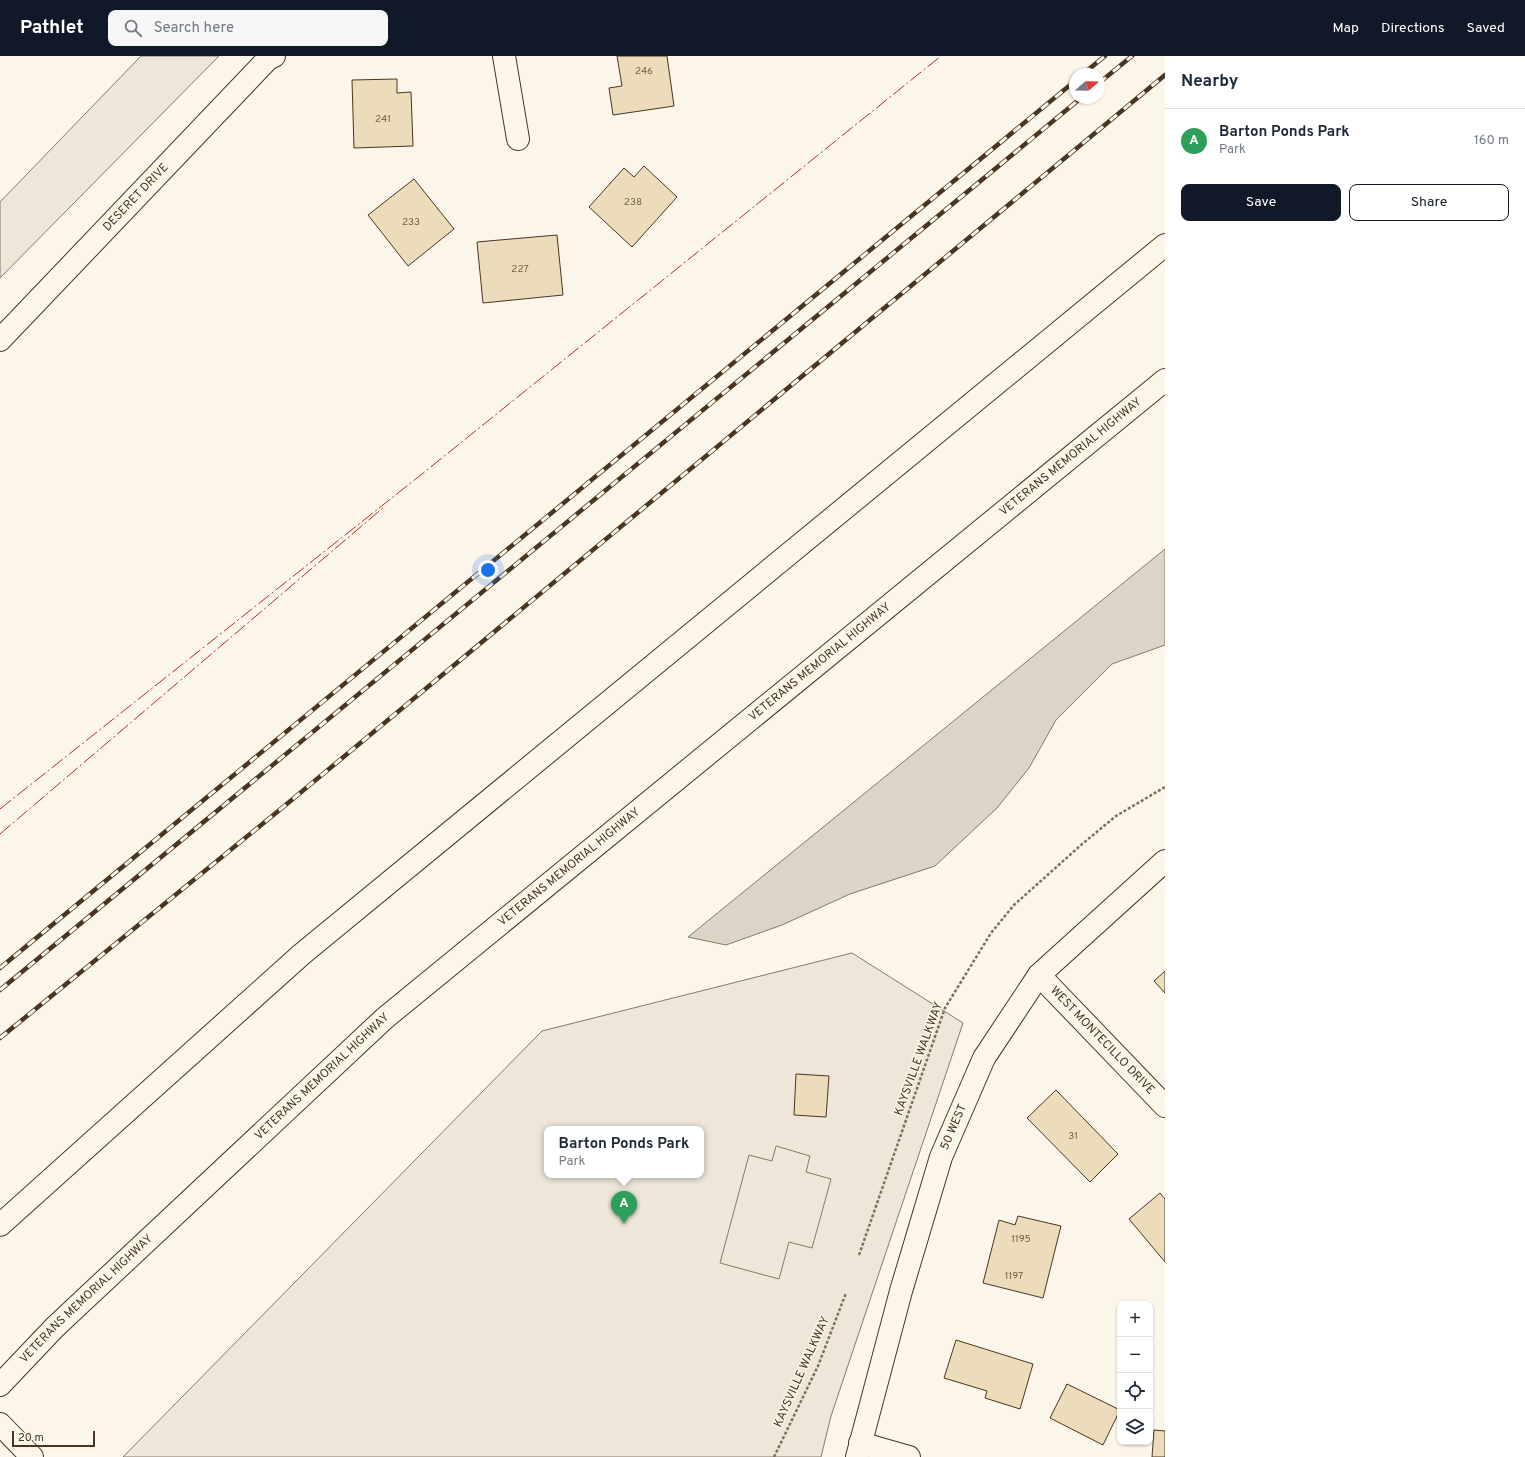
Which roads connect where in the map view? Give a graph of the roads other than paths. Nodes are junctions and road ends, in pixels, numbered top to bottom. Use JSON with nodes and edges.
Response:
{"nodes":[{"id":1,"x":274,"y":56,"type":"edge"},
{"id":2,"x":504,"y":56,"type":"edge"},
{"id":3,"x":518,"y":139,"type":"dead end"},
{"id":4,"x":1165,"y":245,"type":"edge"},
{"id":5,"x":0,"y":340,"type":"edge"},
{"id":6,"x":1165,"y":380,"type":"edge"},
{"id":7,"x":1165,"y":861,"type":"edge"},
{"id":8,"x":1039,"y":975,"type":"junction"},
{"id":9,"x":1165,"y":1106,"type":"edge"},
{"id":10,"x":0,"y":1225,"type":"edge"},
{"id":11,"x":0,"y":1385,"type":"edge"},
{"id":12,"x":0,"y":1424,"type":"edge"},
{"id":13,"x":859,"y":1450,"type":"edge"},
{"id":14,"x":32,"y":1457,"type":"edge"},
{"id":15,"x":909,"y":1457,"type":"edge"}],
"edges":[{"from":1,"to":5,"type":"main road","name":"DESERET DRIVE"},
{"from":2,"to":3,"type":"main road"},
{"from":4,"to":10,"type":"main road"},
{"from":6,"to":11,"type":"main road","name":"VETERANS MEMORIAL HIGHWAY"},
{"from":7,"to":8,"type":"main road","name":"50 WEST"},
{"from":8,"to":9,"type":"main road","name":"WEST MONTECILLO DRIVE"},
{"from":8,"to":13,"type":"main road","name":"50 WEST"},
{"from":12,"to":14,"type":"main road"},
{"from":13,"to":15,"type":"main road"}]}
